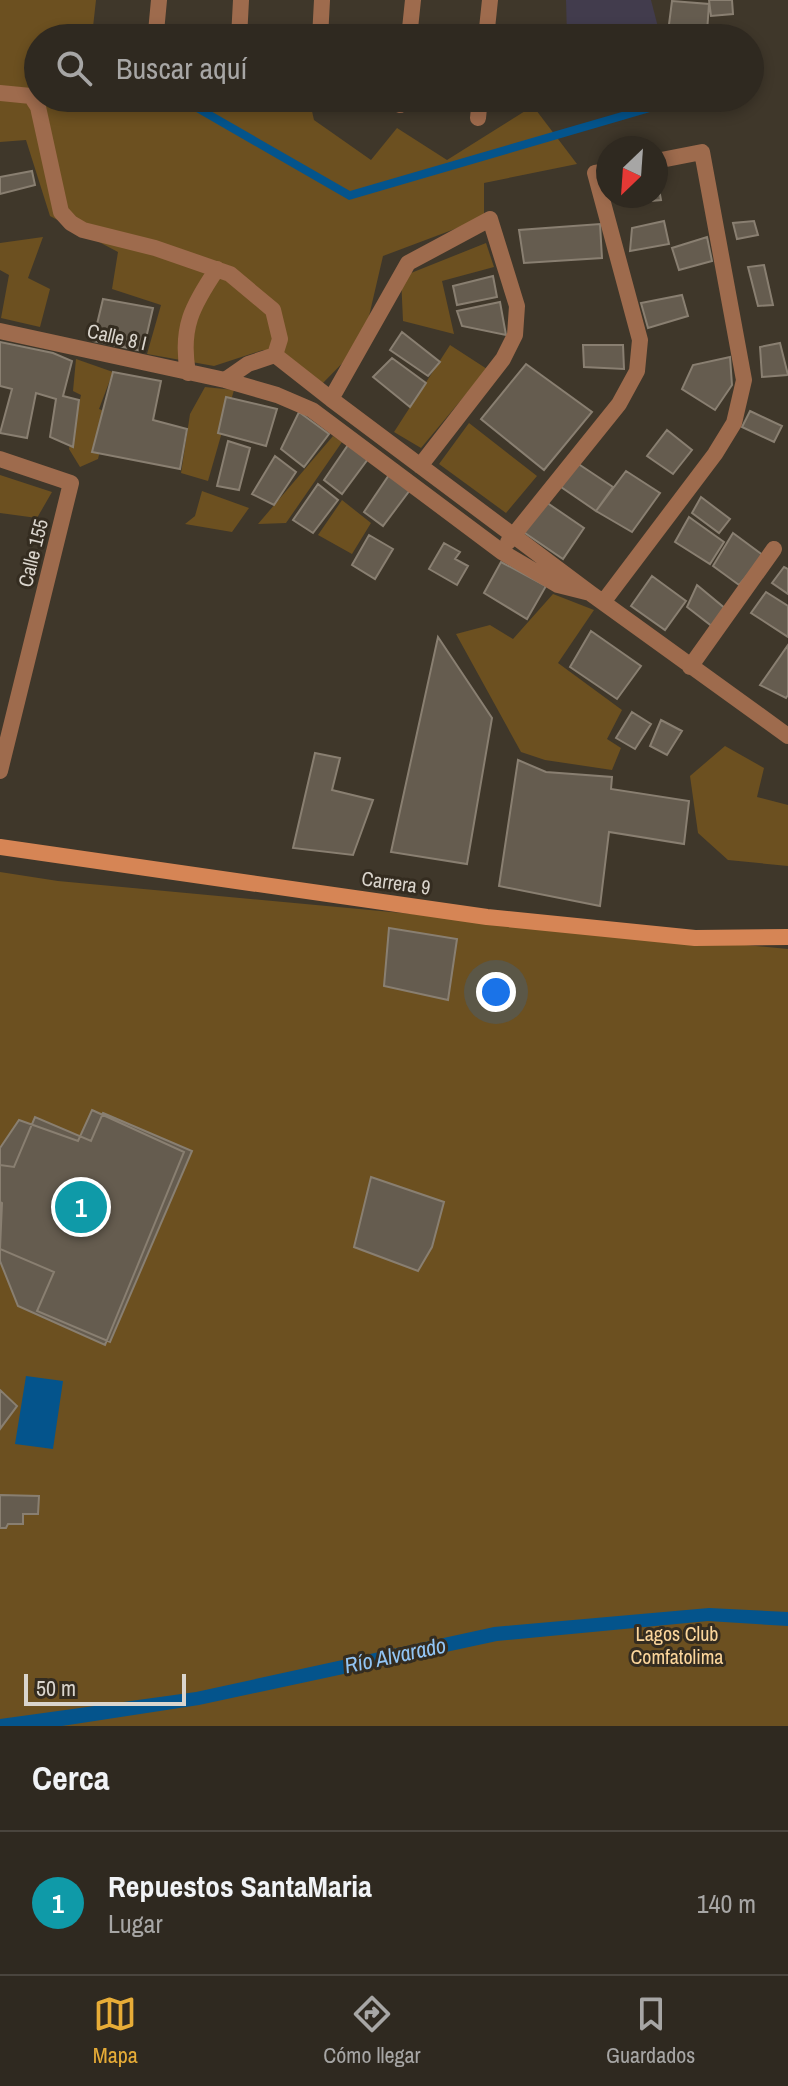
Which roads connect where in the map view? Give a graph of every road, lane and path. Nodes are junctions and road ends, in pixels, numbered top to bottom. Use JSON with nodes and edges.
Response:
{"nodes":[{"id":1,"x":159,"y":0,"type":"edge"},
{"id":2,"x":241,"y":0,"type":"edge"},
{"id":3,"x":322,"y":0,"type":"edge"},
{"id":4,"x":413,"y":0,"type":"edge"},
{"id":5,"x":490,"y":0,"type":"edge"},
{"id":6,"x":157,"y":24,"type":"edge"},
{"id":7,"x":240,"y":24,"type":"edge"},
{"id":8,"x":321,"y":24,"type":"edge"},
{"id":9,"x":410,"y":24,"type":"edge"},
{"id":10,"x":487,"y":24,"type":"edge"},
{"id":11,"x":0,"y":93,"type":"edge"},
{"id":12,"x":24,"y":95,"type":"edge"},
{"id":13,"x":39,"y":112,"type":"edge"},
{"id":14,"x":479,"y":112,"type":"edge"},
{"id":15,"x":478,"y":118,"type":"dead end"},
{"id":16,"x":668,"y":159,"type":"edge"},
{"id":17,"x":604,"y":208,"type":"edge"},
{"id":18,"x":217,"y":269,"type":"junction"},
{"id":19,"x":0,"y":331,"type":"edge"},
{"id":20,"x":275,"y":355,"type":"junction"},
{"id":21,"x":188,"y":373,"type":"junction"},
{"id":22,"x":225,"y":380,"type":"junction"},
{"id":23,"x":331,"y":399,"type":"junction"},
{"id":24,"x":0,"y":459,"type":"edge"},
{"id":25,"x":420,"y":466,"type":"junction"},
{"id":26,"x":513,"y":534,"type":"junction"},
{"id":27,"x":774,"y":549,"type":"dead end"},
{"id":28,"x":502,"y":552,"type":"junction"},
{"id":29,"x":597,"y":597,"type":"junction"},
{"id":30,"x":690,"y":667,"type":"junction"},
{"id":31,"x":788,"y":736,"type":"edge"},
{"id":32,"x":0,"y":771,"type":"edge"},
{"id":33,"x":0,"y":847,"type":"edge"},
{"id":34,"x":788,"y":937,"type":"edge"}],
"edges":[{"from":1,"to":6,"type":"street"},
{"from":2,"to":7,"type":"street"},
{"from":3,"to":8,"type":"street"},
{"from":4,"to":9,"type":"street"},
{"from":5,"to":10,"type":"street"},
{"from":11,"to":12,"type":"street"},
{"from":13,"to":18,"type":"street"},
{"from":14,"to":15,"type":"street"},
{"from":16,"to":29,"type":"street"},
{"from":17,"to":26,"type":"street"},
{"from":18,"to":20,"type":"street"},
{"from":18,"to":21,"type":"street"},
{"from":19,"to":21,"type":"street","name":"Calle 8 I"},
{"from":20,"to":22,"type":"street"},
{"from":20,"to":23,"type":"street"},
{"from":21,"to":22,"type":"street","name":"Calle 8 I"},
{"from":22,"to":28,"type":"street","name":"Calle 8 I"},
{"from":23,"to":25,"type":"street"},
{"from":23,"to":25,"type":"street"},
{"from":24,"to":32,"type":"street","name":"Calle 155"},
{"from":25,"to":26,"type":"street"},
{"from":26,"to":28,"type":"street"},
{"from":26,"to":29,"type":"street"},
{"from":27,"to":30,"type":"street"},
{"from":28,"to":29,"type":"street","name":"Calle 8 I"},
{"from":29,"to":30,"type":"street"},
{"from":30,"to":31,"type":"street"},
{"from":33,"to":34,"type":"street","name":"Carrera 9"}]}
